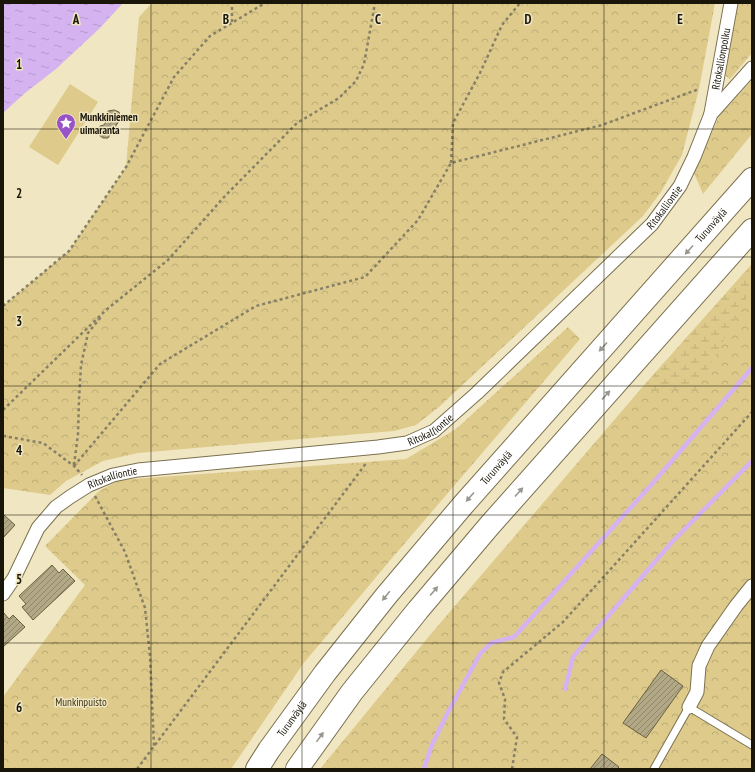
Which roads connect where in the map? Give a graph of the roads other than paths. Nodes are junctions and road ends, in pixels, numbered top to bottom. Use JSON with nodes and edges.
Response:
{"nodes":[{"id":1,"x":731,"y":3,"type":"edge"},
{"id":2,"x":752,"y":68,"type":"edge"},
{"id":3,"x":711,"y":114,"type":"junction"},
{"id":4,"x":752,"y":179,"type":"edge"},
{"id":5,"x":752,"y":230,"type":"edge"},
{"id":6,"x":752,"y":586,"type":"edge"},
{"id":7,"x":3,"y":594,"type":"edge"},
{"id":8,"x":689,"y":706,"type":"junction"},
{"id":9,"x":752,"y":745,"type":"edge"},
{"id":10,"x":257,"y":769,"type":"edge"},
{"id":11,"x":297,"y":769,"type":"edge"},
{"id":12,"x":654,"y":769,"type":"edge"}],
"edges":[{"from":1,"to":3,"type":"street","name":"Ritokallionpolku"},
{"from":2,"to":3,"type":"street","name":"Ritokalliontie"},
{"from":3,"to":7,"type":"street","name":"Ritokalliontie"},
{"from":4,"to":10,"type":"highway","name":"Turunväylä","one_way":true},
{"from":11,"to":5,"type":"highway","one_way":true},
{"from":6,"to":8,"type":"street"},
{"from":8,"to":9,"type":"lane"},
{"from":8,"to":12,"type":"lane"}]}
